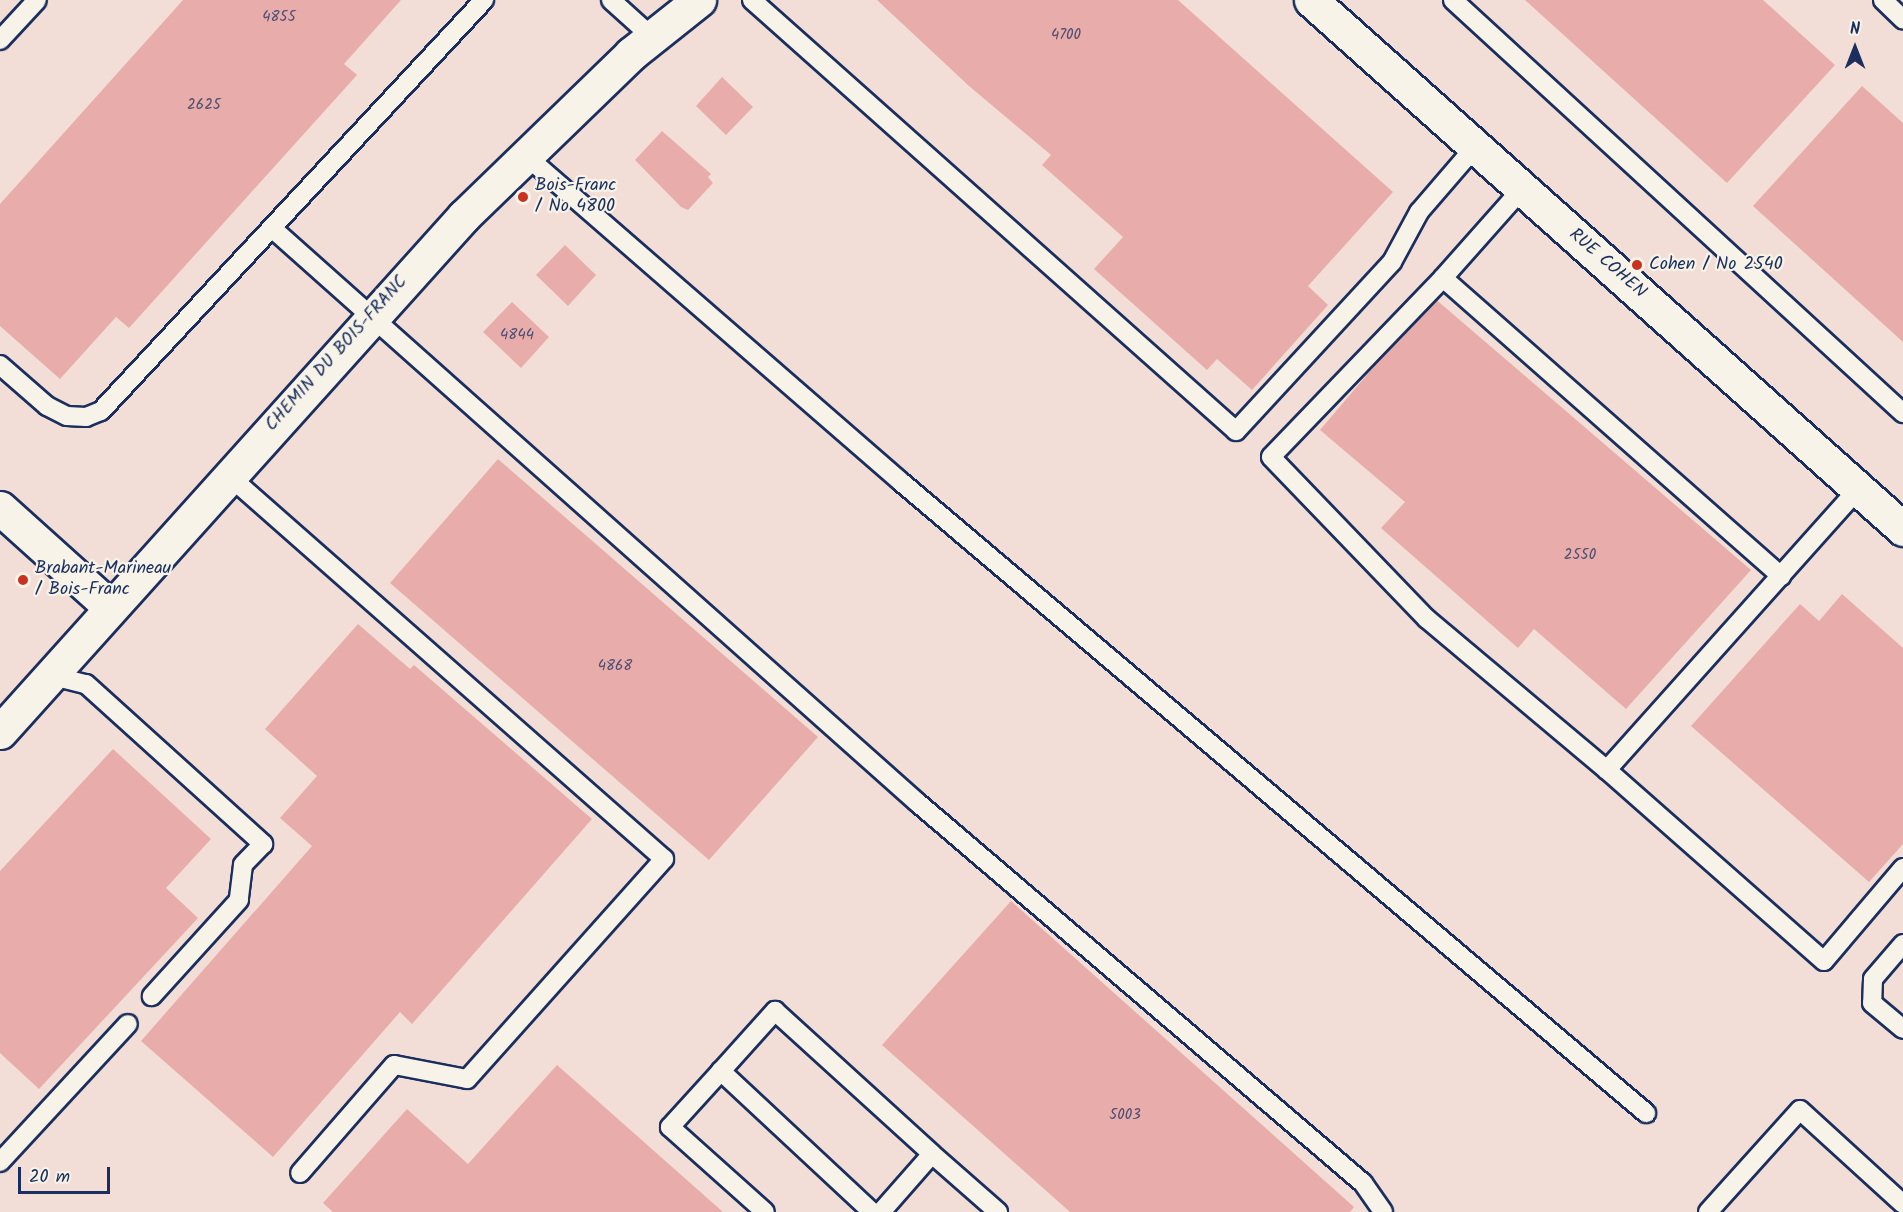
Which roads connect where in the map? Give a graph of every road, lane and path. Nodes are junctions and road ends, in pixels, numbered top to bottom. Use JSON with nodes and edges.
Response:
{"nodes":[{"id":1,"x":36,"y":0,"type":"edge"},
{"id":2,"x":484,"y":0,"type":"edge"},
{"id":3,"x":611,"y":0,"type":"edge"},
{"id":4,"x":752,"y":0,"type":"edge"},
{"id":5,"x":1311,"y":0,"type":"edge"},
{"id":6,"x":1453,"y":0,"type":"edge"},
{"id":7,"x":1883,"y":0,"type":"edge"},
{"id":8,"x":692,"y":2,"type":"edge"},
{"id":9,"x":1903,"y":19,"type":"edge"},
{"id":10,"x":652,"y":37,"type":"junction"},
{"id":11,"x":0,"y":40,"type":"edge"},
{"id":12,"x":1475,"y":147,"type":"junction"},
{"id":13,"x":525,"y":155,"type":"junction"},
{"id":14,"x":1521,"y":190,"type":"junction"},
{"id":15,"x":273,"y":230,"type":"junction"},
{"id":16,"x":1443,"y":278,"type":"junction"},
{"id":17,"x":370,"y":318,"type":"junction"},
{"id":18,"x":0,"y":365,"type":"edge"},
{"id":19,"x":1903,"y":413,"type":"edge"},
{"id":20,"x":228,"y":475,"type":"junction"},
{"id":21,"x":1858,"y":489,"type":"junction"},
{"id":22,"x":0,"y":508,"type":"edge"},
{"id":23,"x":1903,"y":529,"type":"edge"},
{"id":24,"x":1781,"y":576,"type":"junction"},
{"id":25,"x":109,"y":606,"type":"junction"},
{"id":26,"x":50,"y":675,"type":"junction"},
{"id":27,"x":0,"y":732,"type":"edge"},
{"id":28,"x":1607,"y":770,"type":"junction"},
{"id":29,"x":1903,"y":868,"type":"edge"},
{"id":30,"x":1903,"y":945,"type":"edge"},
{"id":31,"x":152,"y":996,"type":"dead end"},
{"id":32,"x":128,"y":1024,"type":"dead end"},
{"id":33,"x":1903,"y":1029,"type":"edge"},
{"id":34,"x":721,"y":1071,"type":"junction"},
{"id":35,"x":1646,"y":1113,"type":"dead end"},
{"id":36,"x":932,"y":1154,"type":"junction"},
{"id":37,"x":0,"y":1162,"type":"edge"},
{"id":38,"x":300,"y":1173,"type":"dead end"},
{"id":39,"x":1903,"y":1204,"type":"edge"},
{"id":40,"x":765,"y":1212,"type":"edge"},
{"id":41,"x":872,"y":1212,"type":"edge"},
{"id":42,"x":881,"y":1212,"type":"edge"},
{"id":43,"x":998,"y":1212,"type":"edge"},
{"id":44,"x":1383,"y":1212,"type":"edge"},
{"id":45,"x":1708,"y":1212,"type":"edge"}],
"edges":[{"from":1,"to":11,"type":"lane"},
{"from":2,"to":15,"type":"lane"},
{"from":3,"to":10,"type":"lane"},
{"from":4,"to":12,"type":"lane"},
{"from":5,"to":12,"type":"street","name":"RUE COHEN"},
{"from":6,"to":19,"type":"lane"},
{"from":7,"to":9,"type":"lane"},
{"from":8,"to":10,"type":"street","name":"CHEMIN DU BOIS-FRANC"},
{"from":10,"to":13,"type":"street","name":"CHEMIN DU BOIS-FRANC"},
{"from":12,"to":14,"type":"street","name":"RUE COHEN"},
{"from":13,"to":17,"type":"street","name":"CHEMIN DU BOIS-FRANC"},
{"from":13,"to":35,"type":"lane"},
{"from":14,"to":16,"type":"lane"},
{"from":14,"to":21,"type":"street","name":"RUE COHEN"},
{"from":15,"to":17,"type":"lane"},
{"from":15,"to":18,"type":"lane"},
{"from":16,"to":24,"type":"lane"},
{"from":16,"to":28,"type":"lane"},
{"from":17,"to":20,"type":"street","name":"CHEMIN DU BOIS-FRANC"},
{"from":17,"to":44,"type":"lane"},
{"from":20,"to":25,"type":"street","name":"CHEMIN DU BOIS-FRANC"},
{"from":20,"to":38,"type":"lane"},
{"from":21,"to":23,"type":"street","name":"RUE COHEN"},
{"from":21,"to":24,"type":"lane"},
{"from":22,"to":25,"type":"street"},
{"from":24,"to":28,"type":"lane"},
{"from":25,"to":26,"type":"street","name":"CHEMIN DU BOIS-FRANC"},
{"from":26,"to":27,"type":"street","name":"CHEMIN DU BOIS-FRANC"},
{"from":26,"to":31,"type":"lane"},
{"from":28,"to":29,"type":"lane"},
{"from":30,"to":33,"type":"lane"},
{"from":32,"to":37,"type":"lane"},
{"from":34,"to":36,"type":"lane"},
{"from":34,"to":40,"type":"lane"},
{"from":34,"to":41,"type":"lane"},
{"from":36,"to":42,"type":"lane"},
{"from":36,"to":43,"type":"lane"},
{"from":39,"to":45,"type":"lane"}]}
